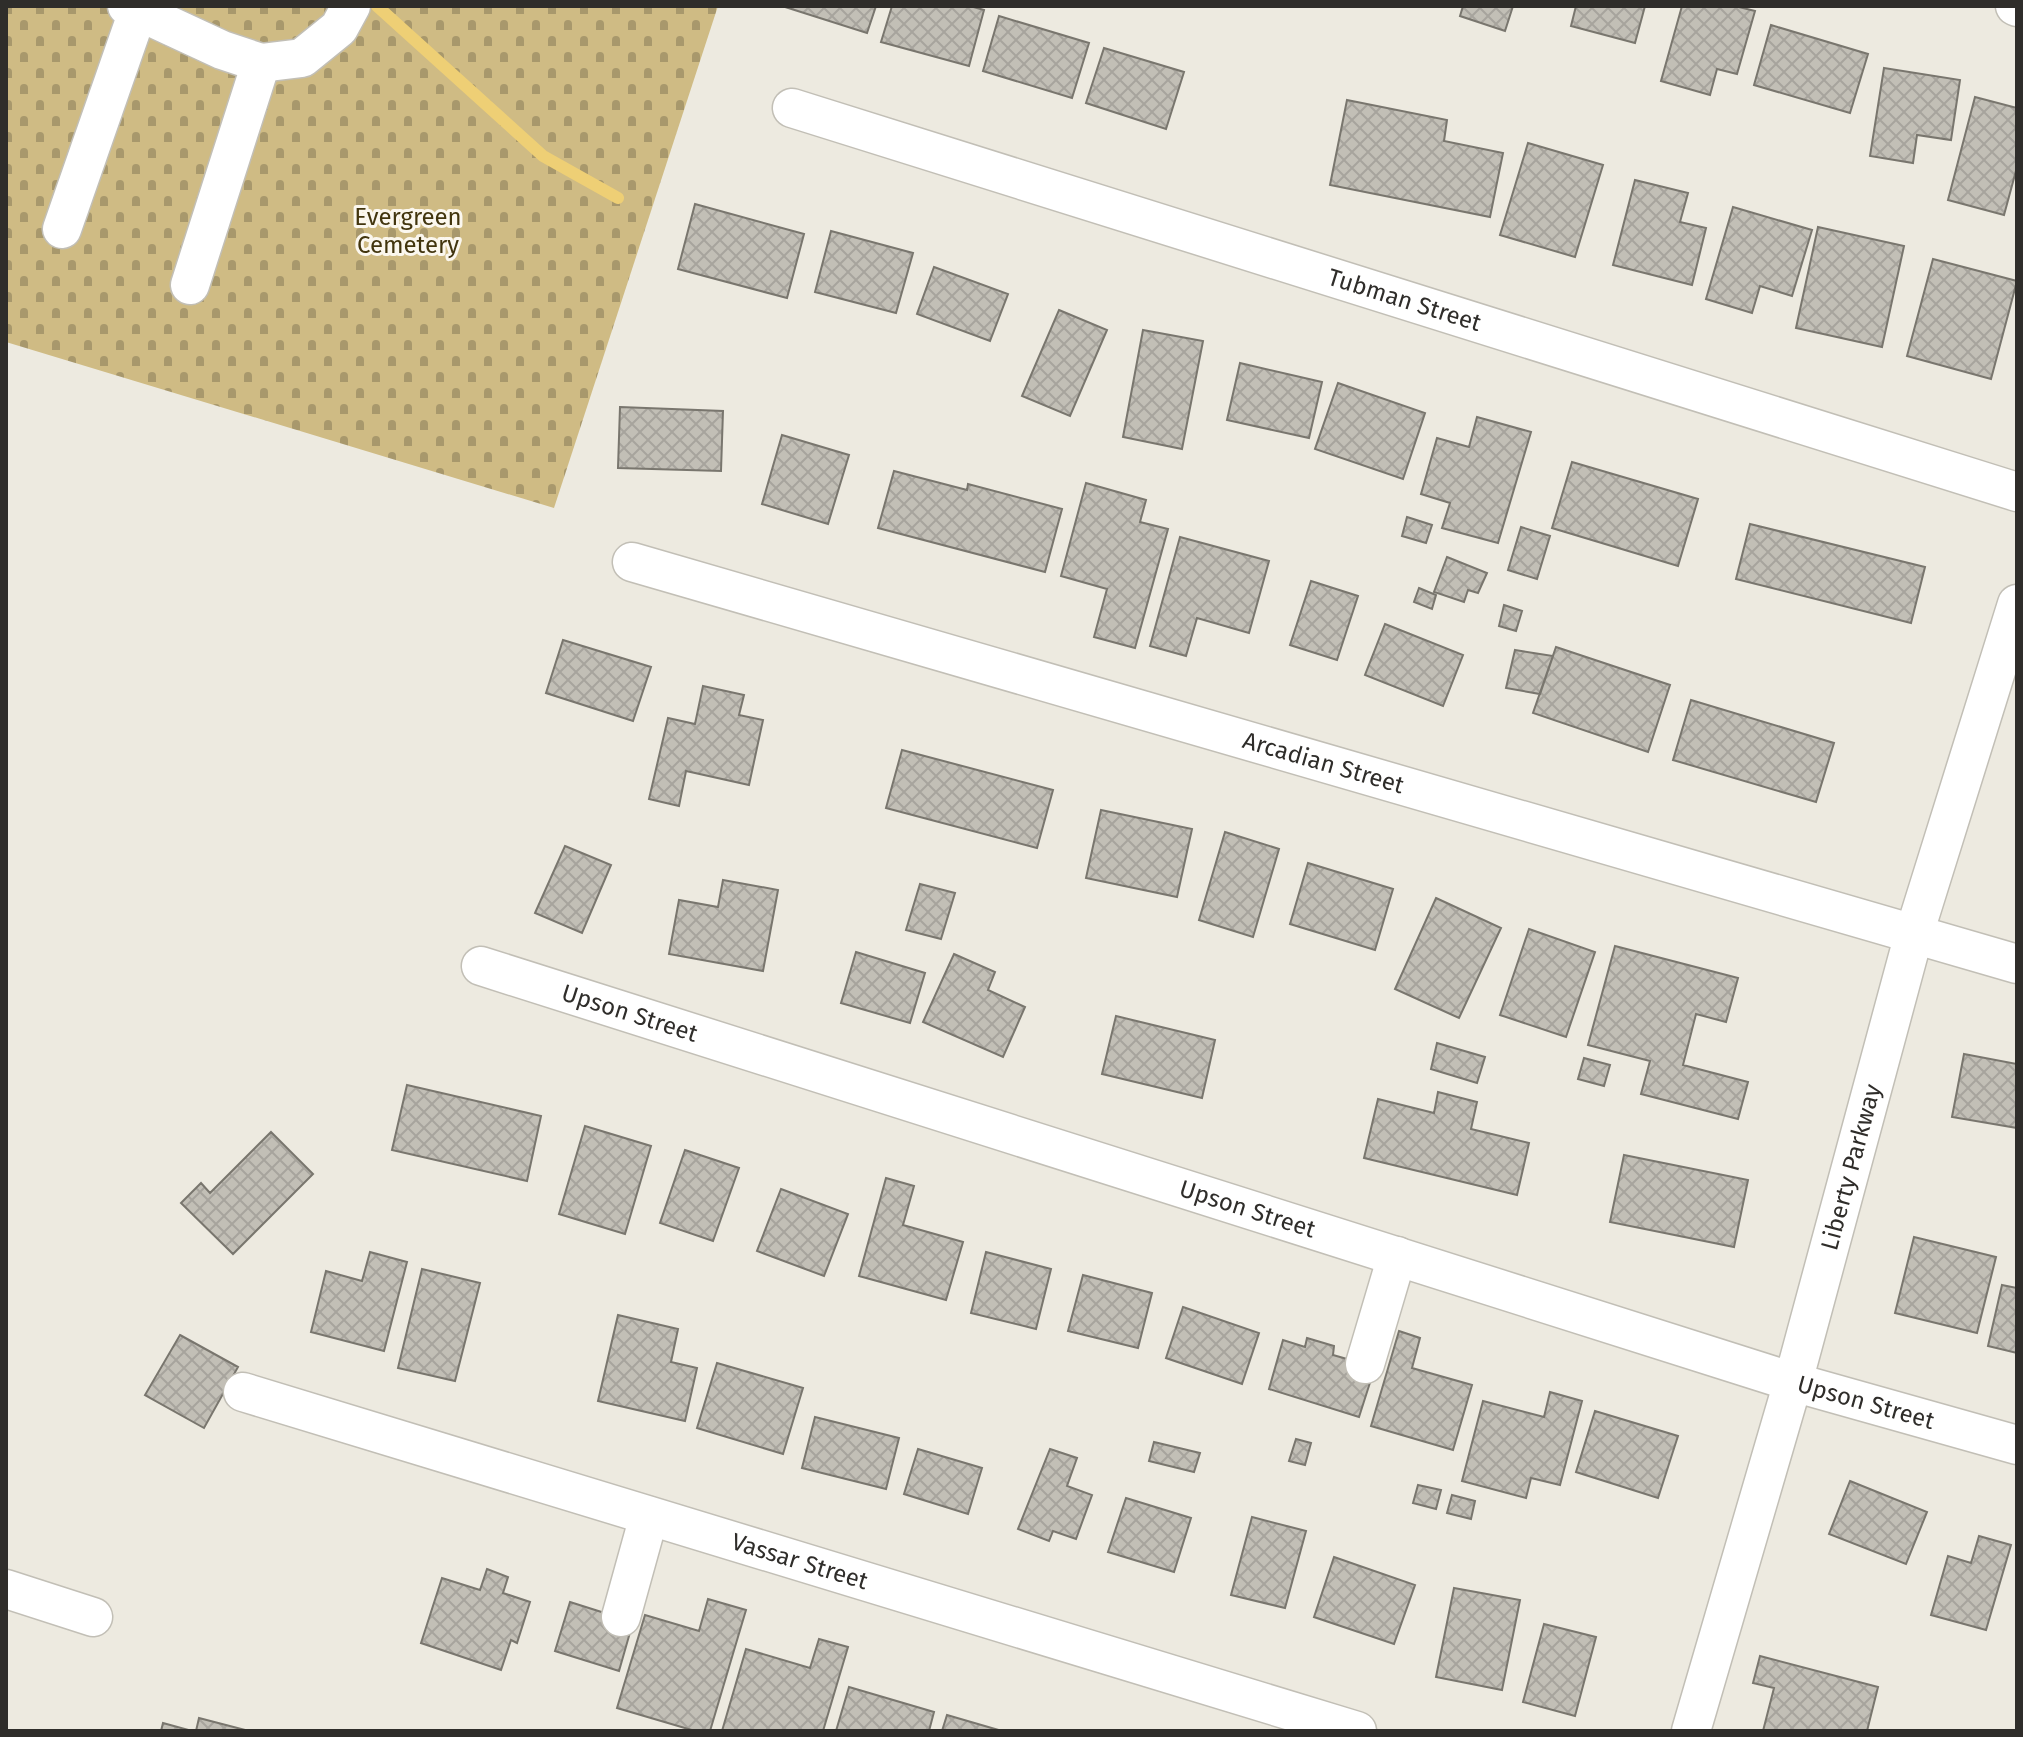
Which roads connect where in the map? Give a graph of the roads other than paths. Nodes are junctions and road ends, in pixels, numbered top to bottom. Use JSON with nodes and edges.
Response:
{"nodes":[{"id":1,"x":351,"y":6,"type":"edge"},
{"id":2,"x":134,"y":8,"type":"edge"},
{"id":3,"x":261,"y":63,"type":"junction"},
{"id":4,"x":792,"y":108,"type":"dead end"},
{"id":5,"x":62,"y":229,"type":"dead end"},
{"id":6,"x":190,"y":285,"type":"dead end"},
{"id":7,"x":2017,"y":492,"type":"edge"},
{"id":8,"x":632,"y":562,"type":"dead end"},
{"id":9,"x":2017,"y":604,"type":"edge"},
{"id":10,"x":1914,"y":934,"type":"junction"},
{"id":11,"x":2017,"y":964,"type":"edge"},
{"id":12,"x":481,"y":966,"type":"dead end"},
{"id":13,"x":1397,"y":1256,"type":"junction"},
{"id":14,"x":1365,"y":1364,"type":"dead end"},
{"id":15,"x":1793,"y":1382,"type":"junction"},
{"id":16,"x":243,"y":1392,"type":"dead end"},
{"id":17,"x":2017,"y":1445,"type":"edge"},
{"id":18,"x":649,"y":1516,"type":"junction"},
{"id":19,"x":6,"y":1589,"type":"edge"},
{"id":20,"x":93,"y":1617,"type":"dead end"},
{"id":21,"x":621,"y":1617,"type":"dead end"},
{"id":22,"x":1357,"y":1731,"type":"edge"},
{"id":23,"x":1691,"y":1731,"type":"edge"}],
"edges":[{"from":1,"to":3,"type":"street"},
{"from":2,"to":3,"type":"street"},
{"from":2,"to":5,"type":"street"},
{"from":3,"to":6,"type":"street"},
{"from":4,"to":7,"type":"street","name":"Tubman Street"},
{"from":8,"to":10,"type":"street","name":"Arcadian Street"},
{"from":9,"to":10,"type":"street","name":"Liberty Parkway"},
{"from":10,"to":11,"type":"street","name":"Arcadian Street"},
{"from":10,"to":15,"type":"street","name":"Liberty Parkway"},
{"from":12,"to":13,"type":"street","name":"Upson Street"},
{"from":13,"to":14,"type":"street"},
{"from":13,"to":15,"type":"street","name":"Upson Street"},
{"from":15,"to":17,"type":"street","name":"Upson Street"},
{"from":15,"to":23,"type":"street","name":"Liberty Parkway"},
{"from":16,"to":18,"type":"street","name":"Vassar Street"},
{"from":18,"to":21,"type":"street"},
{"from":18,"to":22,"type":"street","name":"Vassar Street"},
{"from":19,"to":20,"type":"street"}]}
